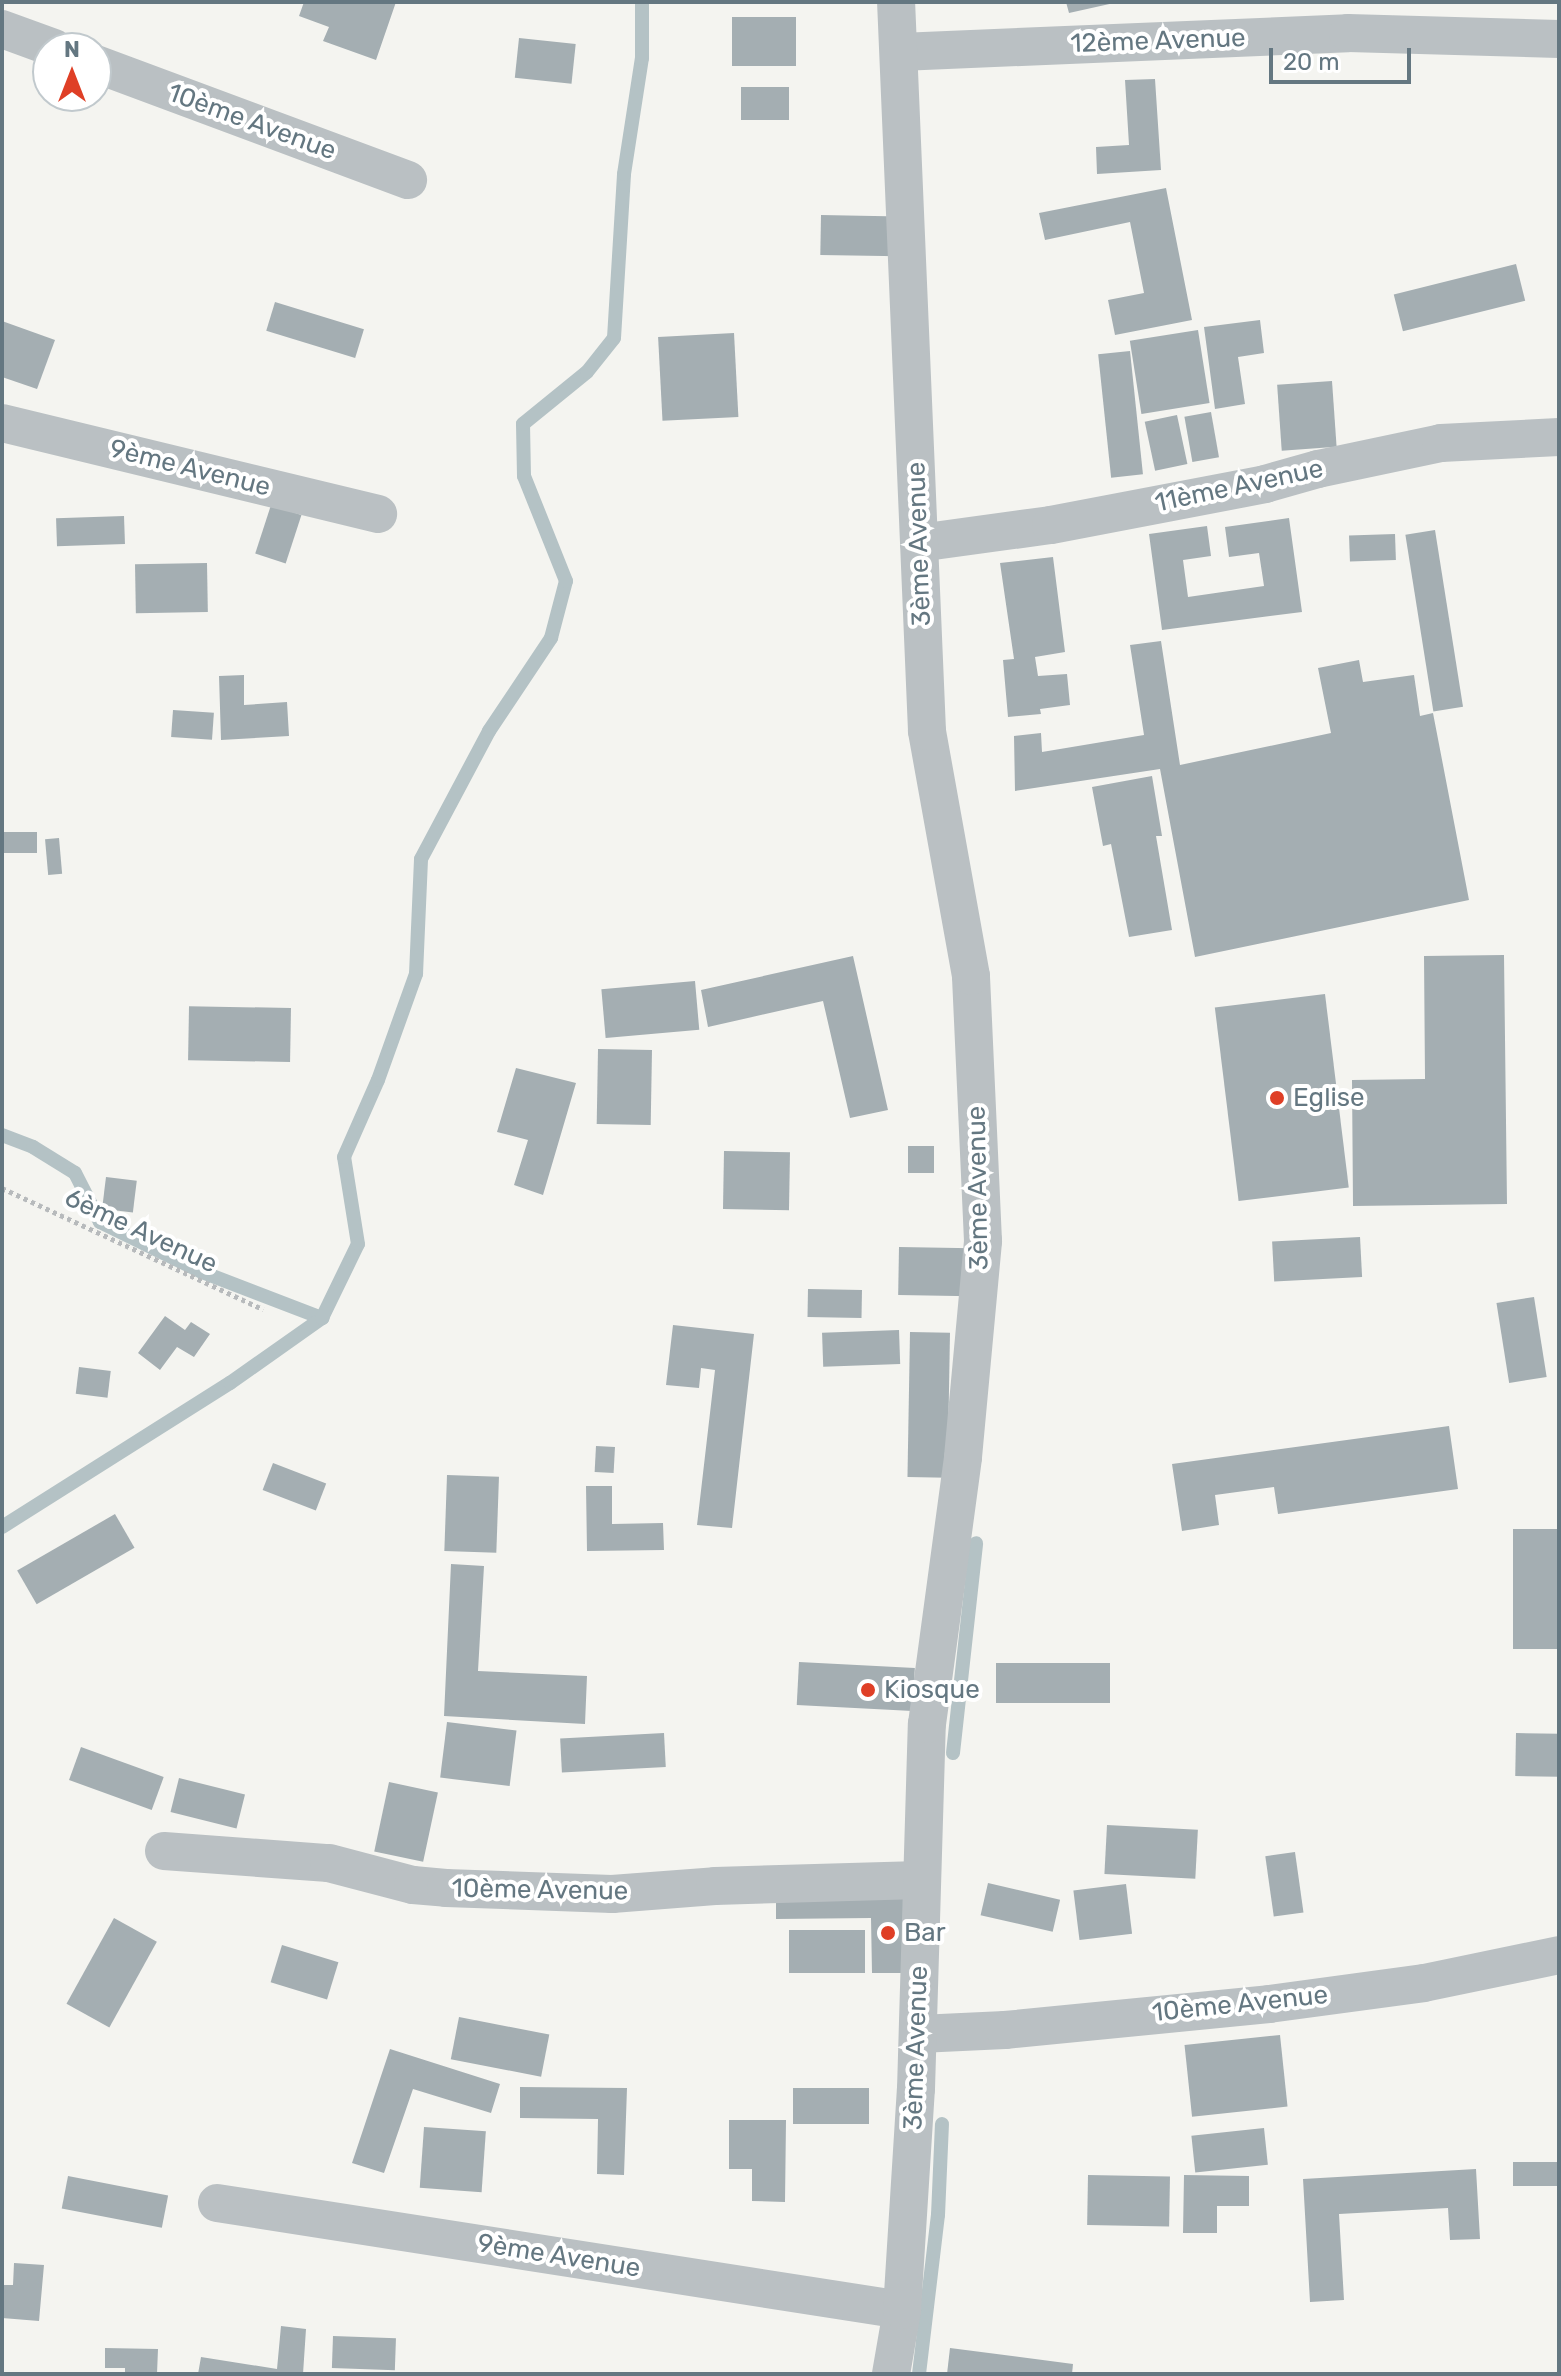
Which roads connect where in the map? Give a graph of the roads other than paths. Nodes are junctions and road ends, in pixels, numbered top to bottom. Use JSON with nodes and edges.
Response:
{"nodes":[{"id":1,"x":896,"y":2,"type":"edge"},
{"id":2,"x":2,"y":29,"type":"edge"},
{"id":3,"x":1559,"y":39,"type":"edge"},
{"id":4,"x":32,"y":40,"type":"edge"},
{"id":5,"x":900,"y":52,"type":"junction"},
{"id":6,"x":112,"y":70,"type":"edge"},
{"id":7,"x":408,"y":180,"type":"dead end"},
{"id":8,"x":2,"y":423,"type":"edge"},
{"id":9,"x":1559,"y":437,"type":"edge"},
{"id":10,"x":378,"y":514,"type":"dead end"},
{"id":11,"x":919,"y":543,"type":"junction"},
{"id":12,"x":164,"y":1851,"type":"dead end"},
{"id":13,"x":920,"y":1880,"type":"junction"},
{"id":14,"x":1559,"y":1955,"type":"edge"},
{"id":15,"x":919,"y":2034,"type":"junction"},
{"id":16,"x":217,"y":2203,"type":"dead end"},
{"id":17,"x":902,"y":2310,"type":"junction"},
{"id":18,"x":891,"y":2374,"type":"edge"}],
"edges":[{"from":1,"to":5,"type":"street","name":"3ème Avenue"},
{"from":2,"to":4,"type":"street"},
{"from":3,"to":5,"type":"street","name":"12ème Avenue"},
{"from":5,"to":11,"type":"street","name":"3ème Avenue"},
{"from":6,"to":7,"type":"street","name":"10ème Avenue"},
{"from":8,"to":10,"type":"street","name":"9ème Avenue"},
{"from":9,"to":11,"type":"street","name":"11ème Avenue"},
{"from":11,"to":13,"type":"street","name":"3ème Avenue"},
{"from":12,"to":13,"type":"street","name":"10ème Avenue"},
{"from":13,"to":15,"type":"street","name":"3ème Avenue"},
{"from":14,"to":15,"type":"street","name":"10ème Avenue"},
{"from":15,"to":17,"type":"street","name":"3ème Avenue"},
{"from":16,"to":17,"type":"street","name":"9ème Avenue"},
{"from":17,"to":18,"type":"street","name":"3ème Avenue"}]}
